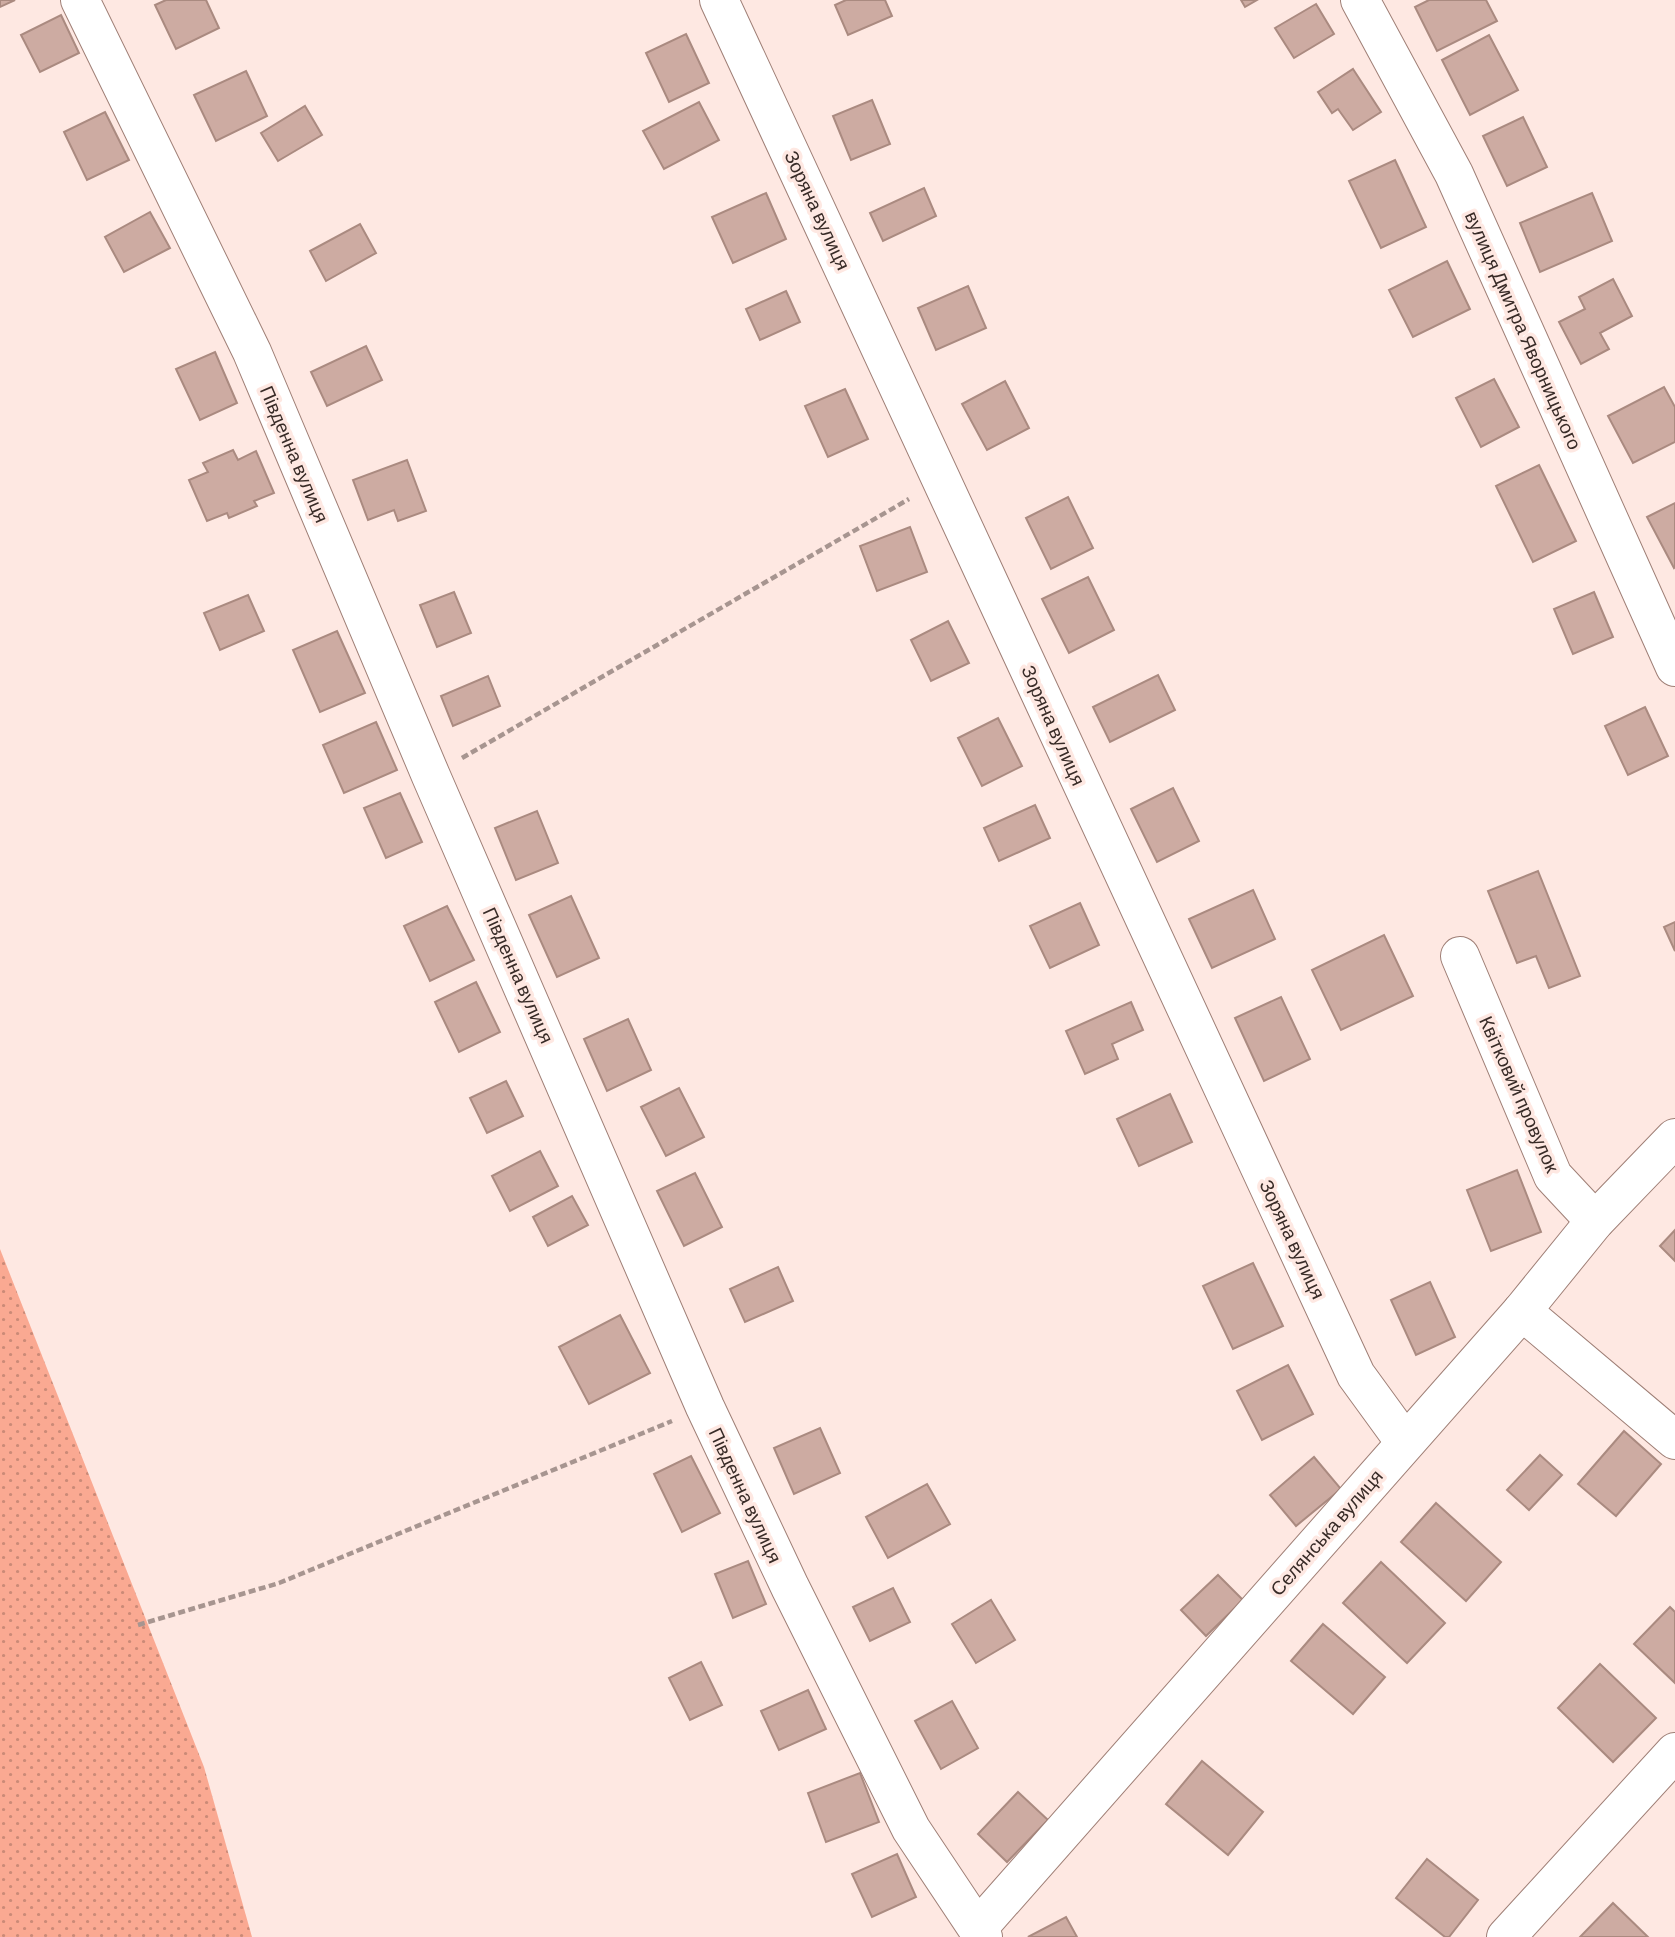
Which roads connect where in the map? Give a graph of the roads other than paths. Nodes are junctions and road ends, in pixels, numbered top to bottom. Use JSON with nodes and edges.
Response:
{"nodes":[{"id":1,"x":80,"y":0,"type":"edge"},
{"id":2,"x":719,"y":0,"type":"edge"},
{"id":3,"x":1360,"y":0,"type":"edge"},
{"id":4,"x":1675,"y":667,"type":"edge"},
{"id":5,"x":1460,"y":956,"type":"dead end"},
{"id":6,"x":1675,"y":1138,"type":"edge"},
{"id":7,"x":1595,"y":1221,"type":"junction"},
{"id":8,"x":1522,"y":1311,"type":"junction"},
{"id":9,"x":1675,"y":1440,"type":"edge"},
{"id":10,"x":1405,"y":1441,"type":"junction"},
{"id":11,"x":1675,"y":1752,"type":"edge"},
{"id":12,"x":980,"y":1932,"type":"edge"},
{"id":13,"x":1506,"y":1937,"type":"edge"}],
"edges":[{"from":1,"to":12,"type":"street","name":"Південна вулиця"},
{"from":2,"to":10,"type":"street","name":"Зоряна вулиця"},
{"from":3,"to":4,"type":"street","name":"вулиця Дмитра Яворницького"},
{"from":5,"to":7,"type":"street","name":"Квітковий провулок"},
{"from":6,"to":7,"type":"street","name":"Селянська вулиця"},
{"from":7,"to":8,"type":"street","name":"Селянська вулиця"},
{"from":8,"to":9,"type":"street"},
{"from":8,"to":10,"type":"street","name":"Селянська вулиця"},
{"from":10,"to":12,"type":"street","name":"Селянська вулиця"},
{"from":11,"to":13,"type":"street"}]}
